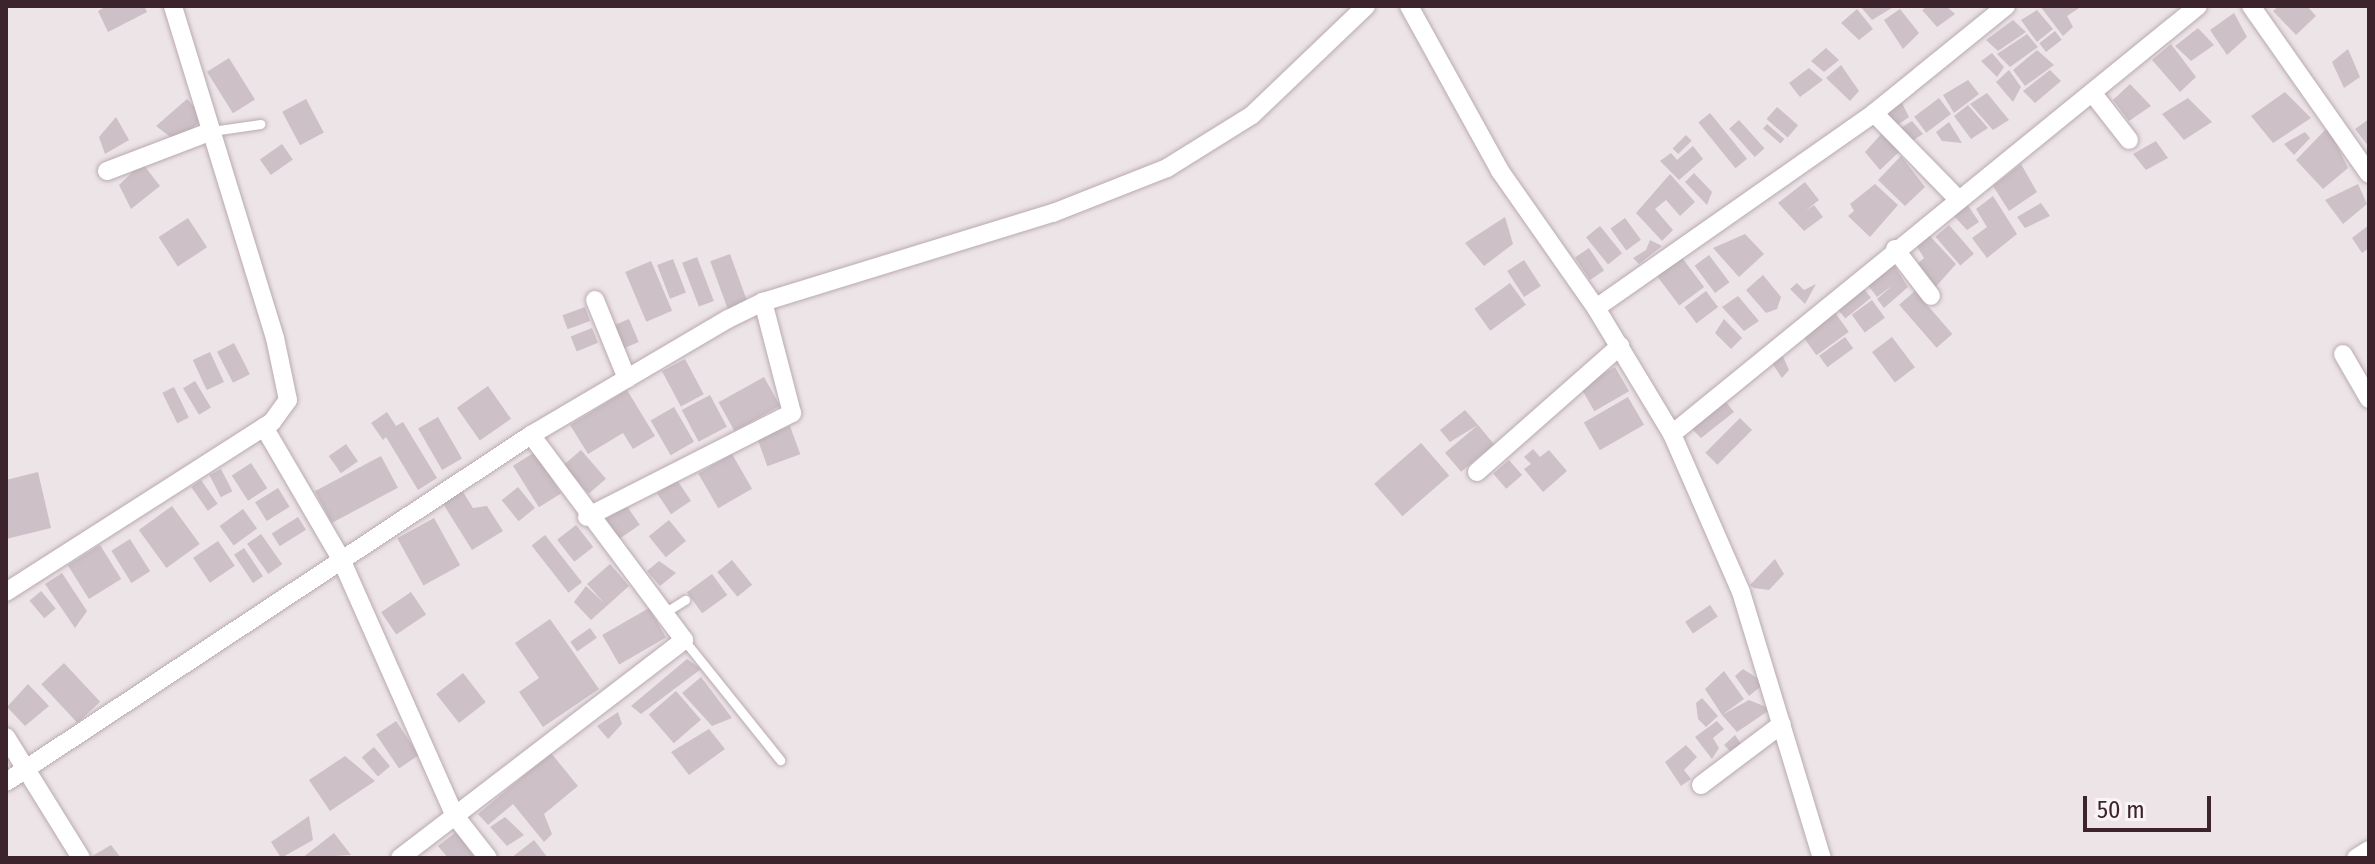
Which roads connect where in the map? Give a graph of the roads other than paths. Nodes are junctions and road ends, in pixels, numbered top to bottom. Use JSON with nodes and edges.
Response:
{"nodes":[{"id":1,"x":173,"y":6,"type":"edge"},
{"id":2,"x":1366,"y":6,"type":"edge"},
{"id":3,"x":1409,"y":6,"type":"edge"},
{"id":4,"x":2006,"y":6,"type":"edge"},
{"id":5,"x":2198,"y":6,"type":"edge"},
{"id":6,"x":2251,"y":6,"type":"edge"},
{"id":7,"x":2094,"y":95,"type":"junction"},
{"id":8,"x":1874,"y":113,"type":"junction"},
{"id":9,"x":260,"y":124,"type":"dead end"},
{"id":10,"x":212,"y":131,"type":"junction"},
{"id":11,"x":2129,"y":140,"type":"dead end"},
{"id":12,"x":107,"y":171,"type":"dead end"},
{"id":13,"x":2369,"y":174,"type":"edge"},
{"id":14,"x":1958,"y":199,"type":"junction"},
{"id":15,"x":1895,"y":249,"type":"junction"},
{"id":16,"x":1931,"y":296,"type":"dead end"},
{"id":17,"x":595,"y":300,"type":"dead end"},
{"id":18,"x":763,"y":302,"type":"junction"},
{"id":19,"x":1596,"y":308,"type":"junction"},
{"id":20,"x":1620,"y":346,"type":"junction"},
{"id":21,"x":2343,"y":354,"type":"dead end"},
{"id":22,"x":627,"y":379,"type":"junction"},
{"id":23,"x":2369,"y":399,"type":"edge"},
{"id":24,"x":264,"y":427,"type":"junction"},
{"id":25,"x":1672,"y":434,"type":"junction"},
{"id":26,"x":531,"y":435,"type":"junction"},
{"id":27,"x":1477,"y":472,"type":"dead end"},
{"id":28,"x":587,"y":517,"type":"junction"},
{"id":29,"x":341,"y":559,"type":"junction"},
{"id":30,"x":6,"y":592,"type":"edge"},
{"id":31,"x":685,"y":600,"type":"dead end"},
{"id":32,"x":663,"y":614,"type":"junction"},
{"id":33,"x":684,"y":640,"type":"junction"},
{"id":34,"x":1782,"y":724,"type":"junction"},
{"id":35,"x":6,"y":737,"type":"edge"},
{"id":36,"x":780,"y":760,"type":"dead end"},
{"id":37,"x":27,"y":768,"type":"junction"},
{"id":38,"x":6,"y":782,"type":"edge"},
{"id":39,"x":1701,"y":785,"type":"dead end"},
{"id":40,"x":455,"y":816,"type":"junction"},
{"id":41,"x":81,"y":858,"type":"edge"},
{"id":42,"x":400,"y":858,"type":"edge"},
{"id":43,"x":488,"y":858,"type":"edge"},
{"id":44,"x":1822,"y":858,"type":"edge"}],
"edges":[{"from":1,"to":10,"type":"street"},
{"from":2,"to":18,"type":"street"},
{"from":3,"to":19,"type":"street"},
{"from":4,"to":8,"type":"street"},
{"from":5,"to":7,"type":"street"},
{"from":6,"to":13,"type":"street"},
{"from":7,"to":11,"type":"street"},
{"from":7,"to":14,"type":"street"},
{"from":8,"to":14,"type":"street"},
{"from":8,"to":19,"type":"street"},
{"from":9,"to":10,"type":"lane"},
{"from":10,"to":12,"type":"street"},
{"from":10,"to":24,"type":"street"},
{"from":14,"to":15,"type":"street"},
{"from":15,"to":16,"type":"street"},
{"from":15,"to":25,"type":"street"},
{"from":17,"to":22,"type":"street"},
{"from":18,"to":22,"type":"street"},
{"from":18,"to":28,"type":"street"},
{"from":19,"to":20,"type":"street"},
{"from":20,"to":25,"type":"street"},
{"from":20,"to":27,"type":"street"},
{"from":21,"to":23,"type":"street"},
{"from":22,"to":26,"type":"street"},
{"from":24,"to":29,"type":"street"},
{"from":24,"to":30,"type":"street"},
{"from":25,"to":34,"type":"street"},
{"from":26,"to":28,"type":"street"},
{"from":26,"to":29,"type":"street"},
{"from":28,"to":32,"type":"street"},
{"from":29,"to":37,"type":"street"},
{"from":29,"to":40,"type":"street"},
{"from":31,"to":32,"type":"lane"},
{"from":32,"to":33,"type":"street"},
{"from":33,"to":36,"type":"lane"},
{"from":33,"to":40,"type":"street"},
{"from":34,"to":39,"type":"street"},
{"from":34,"to":44,"type":"street"},
{"from":35,"to":37,"type":"street"},
{"from":37,"to":38,"type":"street"},
{"from":37,"to":41,"type":"street"},
{"from":40,"to":42,"type":"street"},
{"from":40,"to":43,"type":"street"}]}
